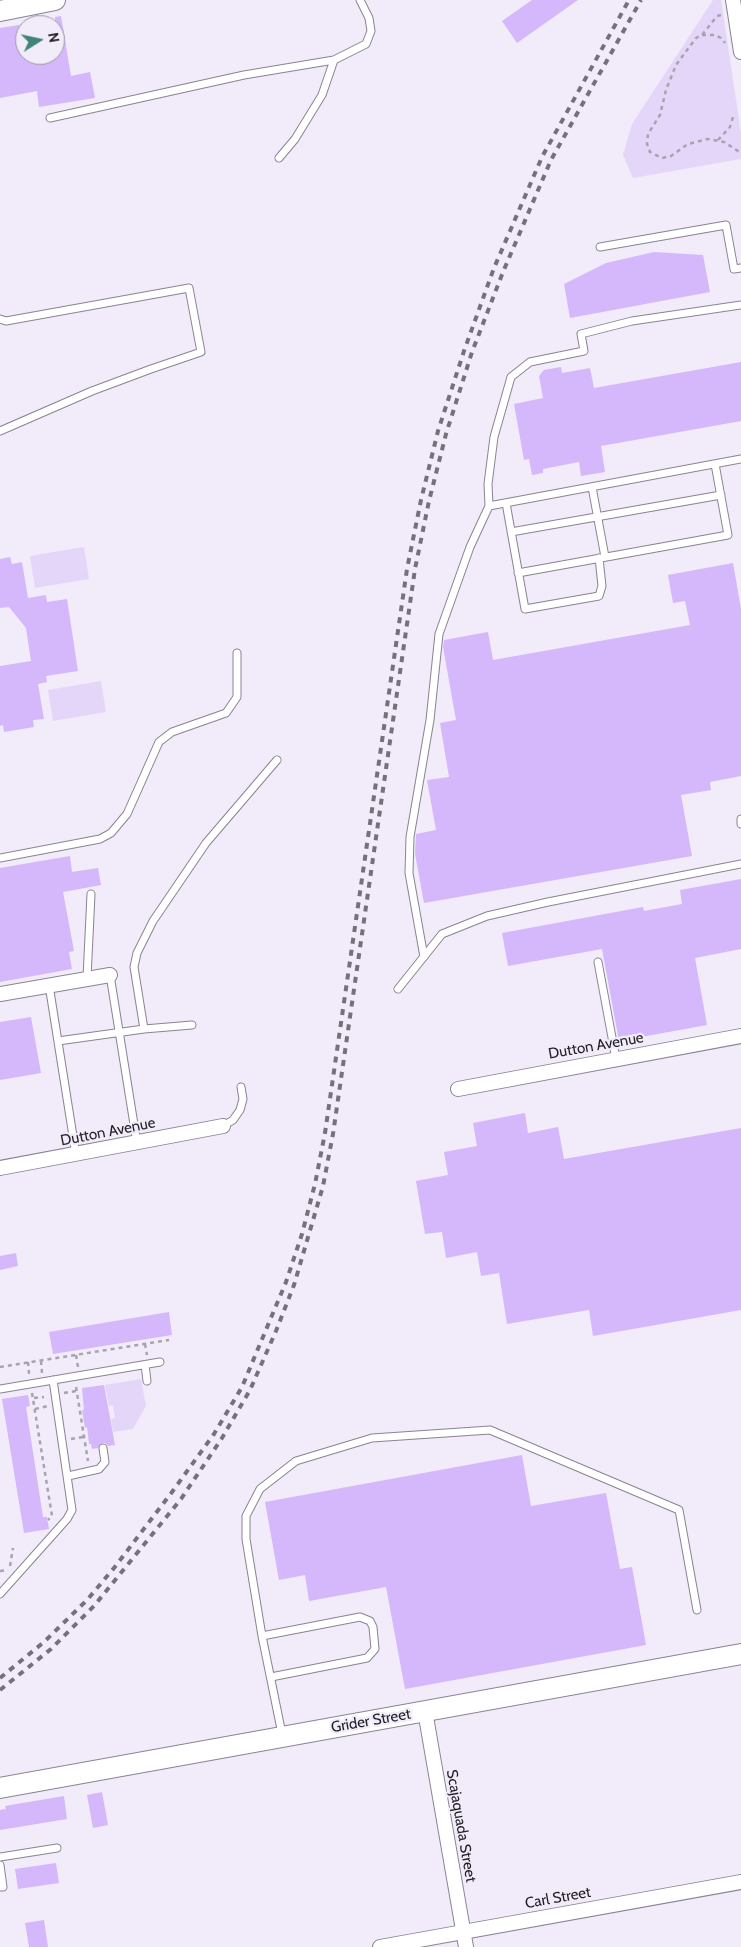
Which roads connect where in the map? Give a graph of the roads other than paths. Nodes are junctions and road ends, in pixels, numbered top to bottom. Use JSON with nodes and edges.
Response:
{"nodes":[{"id":1,"x":55,"y":0,"type":"edge"},
{"id":2,"x":360,"y":0,"type":"edge"},
{"id":3,"x":733,"y":0,"type":"edge"},
{"id":4,"x":9,"y":7,"type":"edge"},
{"id":5,"x":741,"y":52,"type":"edge"},
{"id":6,"x":334,"y":60,"type":"junction"},
{"id":7,"x":50,"y":118,"type":"dead end"},
{"id":8,"x":278,"y":158,"type":"dead end"},
{"id":9,"x":600,"y":247,"type":"dead end"},
{"id":10,"x":741,"y":268,"type":"edge"},
{"id":11,"x":741,"y":305,"type":"edge"},
{"id":12,"x":0,"y":319,"type":"edge"},
{"id":13,"x":0,"y":432,"type":"edge"},
{"id":14,"x":741,"y":459,"type":"edge"},
{"id":15,"x":715,"y":464,"type":"junction"},
{"id":16,"x":592,"y":487,"type":"junction"},
{"id":17,"x":721,"y":495,"type":"junction"},
{"id":18,"x":506,"y":503,"type":"junction"},
{"id":19,"x":489,"y":506,"type":"junction"},
{"id":20,"x":598,"y":517,"type":"junction"},
{"id":21,"x":511,"y":532,"type":"junction"},
{"id":22,"x":602,"y":558,"type":"junction"},
{"id":23,"x":518,"y":573,"type":"junction"},
{"id":24,"x":237,"y":653,"type":"dead end"},
{"id":25,"x":277,"y":760,"type":"dead end"},
{"id":26,"x":741,"y":819,"type":"edge"},
{"id":27,"x":741,"y":824,"type":"edge"},
{"id":28,"x":0,"y":858,"type":"edge"},
{"id":29,"x":741,"y":864,"type":"edge"},
{"id":30,"x":91,"y":894,"type":"dead end"},
{"id":31,"x":424,"y":957,"type":"junction"},
{"id":32,"x":598,"y":962,"type":"dead end"},
{"id":33,"x":110,"y":974,"type":"joint"},
{"id":34,"x":87,"y":978,"type":"junction"},
{"id":35,"x":49,"y":985,"type":"junction"},
{"id":36,"x":398,"y":989,"type":"dead end"},
{"id":37,"x":0,"y":994,"type":"edge"},
{"id":38,"x":192,"y":1025,"type":"dead end"},
{"id":39,"x":144,"y":1029,"type":"junction"},
{"id":40,"x":119,"y":1032,"type":"junction"},
{"id":41,"x":741,"y":1036,"type":"edge"},
{"id":42,"x":58,"y":1041,"type":"junction"},
{"id":43,"x":616,"y":1059,"type":"junction"},
{"id":44,"x":241,"y":1087,"type":"dead end"},
{"id":45,"x":458,"y":1089,"type":"dead end"},
{"id":46,"x":223,"y":1126,"type":"joint"},
{"id":47,"x":137,"y":1143,"type":"junction"},
{"id":48,"x":76,"y":1155,"type":"junction"},
{"id":49,"x":0,"y":1168,"type":"edge"},
{"id":50,"x":160,"y":1362,"type":"dead end"},
{"id":51,"x":145,"y":1365,"type":"junction"},
{"id":52,"x":53,"y":1380,"type":"junction"},
{"id":53,"x":147,"y":1381,"type":"dead end"},
{"id":54,"x":0,"y":1389,"type":"edge"},
{"id":55,"x":103,"y":1448,"type":"dead end"},
{"id":56,"x":68,"y":1476,"type":"junction"},
{"id":57,"x":0,"y":1594,"type":"edge"},
{"id":58,"x":697,"y":1610,"type":"dead end"},
{"id":59,"x":262,"y":1636,"type":"junction"},
{"id":60,"x":741,"y":1654,"type":"edge"},
{"id":61,"x":270,"y":1677,"type":"junction"},
{"id":62,"x":425,"y":1711,"type":"junction"},
{"id":63,"x":283,"y":1737,"type":"junction"},
{"id":64,"x":0,"y":1788,"type":"edge"},
{"id":65,"x":57,"y":1848,"type":"dead end"},
{"id":66,"x":0,"y":1857,"type":"edge"},
{"id":67,"x":0,"y":1865,"type":"edge"},
{"id":68,"x":741,"y":1882,"type":"edge"},
{"id":69,"x":0,"y":1887,"type":"edge"},
{"id":70,"x":463,"y":1932,"type":"junction"},
{"id":71,"x":380,"y":1947,"type":"edge"},
{"id":72,"x":466,"y":1947,"type":"edge"}],
"edges":[{"from":1,"to":4,"type":"street"},
{"from":2,"to":6,"type":"lane"},
{"from":3,"to":5,"type":"street"},
{"from":6,"to":7,"type":"lane"},
{"from":6,"to":8,"type":"lane"},
{"from":9,"to":10,"type":"lane"},
{"from":11,"to":19,"type":"lane"},
{"from":12,"to":13,"type":"lane"},
{"from":14,"to":15,"type":"lane"},
{"from":15,"to":16,"type":"lane"},
{"from":15,"to":17,"type":"lane"},
{"from":16,"to":18,"type":"lane"},
{"from":16,"to":20,"type":"lane"},
{"from":17,"to":20,"type":"lane"},
{"from":17,"to":22,"type":"lane"},
{"from":18,"to":19,"type":"lane"},
{"from":18,"to":21,"type":"lane"},
{"from":19,"to":31,"type":"lane"},
{"from":20,"to":21,"type":"lane"},
{"from":20,"to":22,"type":"lane"},
{"from":21,"to":23,"type":"lane"},
{"from":22,"to":23,"type":"lane"},
{"from":22,"to":23,"type":"lane"},
{"from":24,"to":28,"type":"lane"},
{"from":25,"to":39,"type":"lane"},
{"from":26,"to":27,"type":"lane"},
{"from":29,"to":31,"type":"lane"},
{"from":30,"to":34,"type":"lane"},
{"from":31,"to":36,"type":"lane"},
{"from":32,"to":43,"type":"lane"},
{"from":33,"to":34,"type":"street"},
{"from":33,"to":40,"type":"lane"},
{"from":34,"to":35,"type":"street"},
{"from":35,"to":37,"type":"street"},
{"from":35,"to":42,"type":"lane"},
{"from":38,"to":39,"type":"lane"},
{"from":39,"to":40,"type":"lane"},
{"from":40,"to":42,"type":"lane"},
{"from":40,"to":47,"type":"lane"},
{"from":41,"to":43,"type":"street","name":"Dutton Avenue"},
{"from":42,"to":48,"type":"lane"},
{"from":43,"to":45,"type":"street","name":"Dutton Avenue"},
{"from":44,"to":46,"type":"lane"},
{"from":46,"to":47,"type":"street","name":"Dutton Avenue"},
{"from":47,"to":48,"type":"street","name":"Dutton Avenue"},
{"from":48,"to":49,"type":"street","name":"Dutton Avenue"},
{"from":50,"to":51,"type":"lane"},
{"from":51,"to":52,"type":"lane"},
{"from":51,"to":53,"type":"lane"},
{"from":52,"to":54,"type":"lane"},
{"from":52,"to":56,"type":"lane"},
{"from":55,"to":56,"type":"lane"},
{"from":56,"to":57,"type":"lane"},
{"from":58,"to":59,"type":"lane"},
{"from":59,"to":61,"type":"lane"},
{"from":59,"to":61,"type":"lane"},
{"from":60,"to":62,"type":"street","name":"Grider Street"},
{"from":61,"to":63,"type":"lane"},
{"from":62,"to":63,"type":"street","name":"Grider Street"},
{"from":62,"to":70,"type":"street","name":"Scajaquada Street"},
{"from":63,"to":64,"type":"street","name":"Grider Street"},
{"from":65,"to":66,"type":"lane"},
{"from":67,"to":69,"type":"lane"},
{"from":68,"to":70,"type":"street","name":"Carl Street"},
{"from":70,"to":71,"type":"street","name":"Carl Street"},
{"from":70,"to":72,"type":"street","name":"Scajaquada Street"}]}
